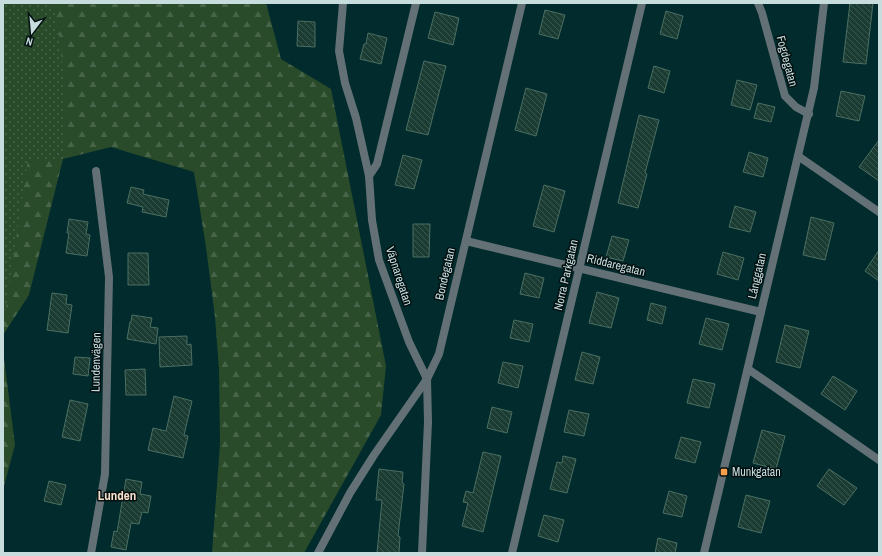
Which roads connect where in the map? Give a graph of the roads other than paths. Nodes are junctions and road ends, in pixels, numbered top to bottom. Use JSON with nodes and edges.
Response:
{"nodes":[{"id":1,"x":343,"y":3,"type":"edge"},
{"id":2,"x":416,"y":3,"type":"edge"},
{"id":3,"x":522,"y":3,"type":"edge"},
{"id":4,"x":642,"y":3,"type":"edge"},
{"id":5,"x":758,"y":3,"type":"edge"},
{"id":6,"x":824,"y":3,"type":"edge"},
{"id":7,"x":809,"y":114,"type":"junction"},
{"id":8,"x":798,"y":156,"type":"junction"},
{"id":9,"x":96,"y":171,"type":"dead end"},
{"id":10,"x":369,"y":176,"type":"junction"},
{"id":11,"x":879,"y":212,"type":"edge"},
{"id":12,"x":466,"y":241,"type":"junction"},
{"id":13,"x":580,"y":268,"type":"junction"},
{"id":14,"x":761,"y":312,"type":"junction"},
{"id":15,"x":748,"y":369,"type":"junction"},
{"id":16,"x":427,"y":379,"type":"junction"},
{"id":17,"x":879,"y":460,"type":"edge"},
{"id":18,"x":91,"y":553,"type":"edge"},
{"id":19,"x":318,"y":553,"type":"edge"},
{"id":20,"x":422,"y":553,"type":"edge"},
{"id":21,"x":512,"y":553,"type":"edge"},
{"id":22,"x":704,"y":553,"type":"edge"}],
"edges":[{"from":1,"to":10,"type":"street","name":"Väpnaregatan"},
{"from":2,"to":10,"type":"street"},
{"from":3,"to":12,"type":"street","name":"Bondegatan"},
{"from":4,"to":13,"type":"street","name":"Norra Parkgatan"},
{"from":5,"to":7,"type":"street","name":"Fogdegatan"},
{"from":6,"to":7,"type":"street","name":"Långgatan"},
{"from":7,"to":8,"type":"street","name":"Långgatan"},
{"from":8,"to":11,"type":"street"},
{"from":8,"to":14,"type":"street","name":"Långgatan"},
{"from":9,"to":18,"type":"street","name":"Lundenvägen"},
{"from":10,"to":16,"type":"street","name":"Väpnaregatan"},
{"from":12,"to":13,"type":"street","name":"Riddaregatan"},
{"from":12,"to":16,"type":"street","name":"Bondegatan"},
{"from":13,"to":14,"type":"street","name":"Riddaregatan"},
{"from":13,"to":21,"type":"street","name":"Norra Parkgatan"},
{"from":14,"to":15,"type":"street","name":"Långgatan"},
{"from":15,"to":17,"type":"street"},
{"from":15,"to":22,"type":"street","name":"Långgatan"},
{"from":16,"to":19,"type":"street"},
{"from":16,"to":20,"type":"street","name":"Bondegatan"}]}
